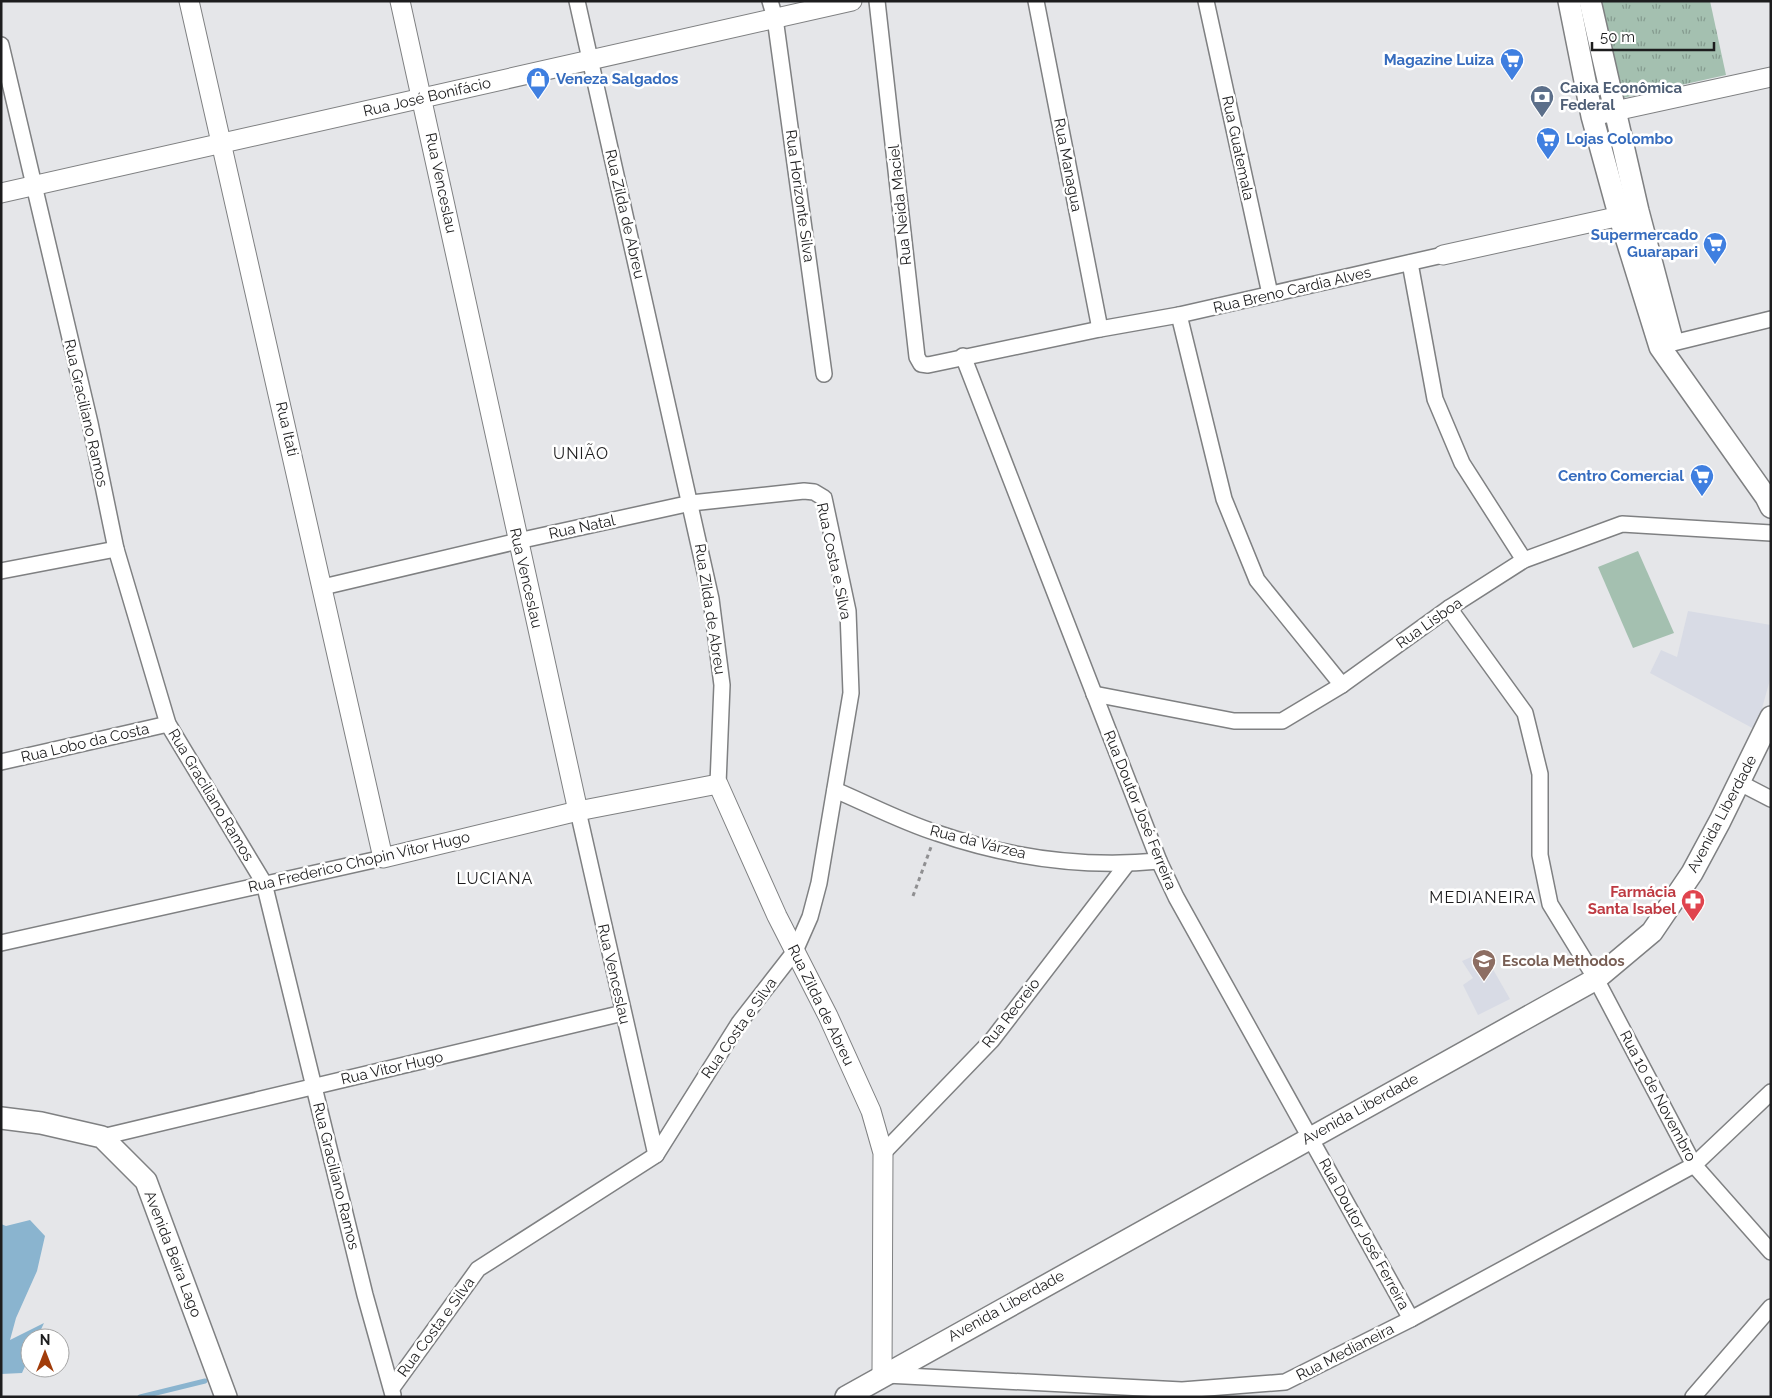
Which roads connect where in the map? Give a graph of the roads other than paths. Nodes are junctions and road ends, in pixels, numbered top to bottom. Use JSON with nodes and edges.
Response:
{"nodes":[{"id":1,"x":189,"y":1,"type":"edge"},
{"id":2,"x":400,"y":1,"type":"edge"},
{"id":3,"x":576,"y":1,"type":"edge"},
{"id":4,"x":852,"y":1,"type":"edge"},
{"id":5,"x":877,"y":1,"type":"edge"},
{"id":6,"x":1036,"y":1,"type":"edge"},
{"id":7,"x":1206,"y":1,"type":"edge"},
{"id":8,"x":1569,"y":1,"type":"edge"},
{"id":9,"x":1590,"y":1,"type":"edge"},
{"id":10,"x":773,"y":10,"type":"edge"},
{"id":11,"x":1,"y":45,"type":"edge"},
{"id":12,"x":590,"y":60,"type":"junction"},
{"id":13,"x":1771,"y":77,"type":"edge"},
{"id":14,"x":422,"y":99,"type":"junction"},
{"id":15,"x":1615,"y":112,"type":"junction"},
{"id":16,"x":1592,"y":116,"type":"junction"},
{"id":17,"x":222,"y":142,"type":"junction"},
{"id":18,"x":33,"y":186,"type":"junction"},
{"id":19,"x":1,"y":193,"type":"edge"},
{"id":20,"x":1629,"y":214,"type":"junction"},
{"id":21,"x":1443,"y":255,"type":"joint"},
{"id":22,"x":1410,"y":263,"type":"junction"},
{"id":23,"x":1270,"y":294,"type":"junction"},
{"id":24,"x":1179,"y":315,"type":"junction"},
{"id":25,"x":1771,"y":319,"type":"edge"},
{"id":26,"x":1100,"y":329,"type":"junction"},
{"id":27,"x":1673,"y":343,"type":"junction"},
{"id":28,"x":963,"y":356,"type":"junction"},
{"id":29,"x":824,"y":374,"type":"dead end"},
{"id":30,"x":1684,"y":382,"type":"junction"},
{"id":31,"x":814,"y":492,"type":"joint"},
{"id":32,"x":691,"y":503,"type":"junction"},
{"id":33,"x":1771,"y":507,"type":"edge"},
{"id":34,"x":1771,"y":533,"type":"edge"},
{"id":35,"x":518,"y":541,"type":"junction"},
{"id":36,"x":116,"y":549,"type":"junction"},
{"id":37,"x":1524,"y":560,"type":"junction"},
{"id":38,"x":1,"y":571,"type":"edge"},
{"id":39,"x":323,"y":587,"type":"junction"},
{"id":40,"x":1449,"y":608,"type":"junction"},
{"id":41,"x":1342,"y":685,"type":"junction"},
{"id":42,"x":1094,"y":694,"type":"junction"},
{"id":43,"x":1771,"y":717,"type":"edge"},
{"id":44,"x":168,"y":724,"type":"junction"},
{"id":45,"x":1,"y":762,"type":"edge"},
{"id":46,"x":1740,"y":783,"type":"junction"},
{"id":47,"x":718,"y":784,"type":"junction"},
{"id":48,"x":834,"y":790,"type":"junction"},
{"id":49,"x":1771,"y":799,"type":"edge"},
{"id":50,"x":578,"y":810,"type":"junction"},
{"id":51,"x":383,"y":858,"type":"junction"},
{"id":52,"x":1159,"y":861,"type":"junction"},
{"id":53,"x":1127,"y":864,"type":"junction"},
{"id":54,"x":264,"y":883,"type":"junction"},
{"id":55,"x":1,"y":943,"type":"edge"},
{"id":56,"x":795,"y":951,"type":"junction"},
{"id":57,"x":1596,"y":979,"type":"junction"},
{"id":58,"x":623,"y":1014,"type":"junction"},
{"id":59,"x":315,"y":1087,"type":"junction"},
{"id":60,"x":1771,"y":1092,"type":"edge"},
{"id":61,"x":1,"y":1118,"type":"edge"},
{"id":62,"x":1310,"y":1136,"type":"junction"},
{"id":63,"x":102,"y":1137,"type":"junction"},
{"id":64,"x":883,"y":1153,"type":"junction"},
{"id":65,"x":656,"y":1155,"type":"junction"},
{"id":66,"x":1694,"y":1165,"type":"junction"},
{"id":67,"x":1771,"y":1252,"type":"edge"},
{"id":68,"x":1771,"y":1306,"type":"edge"},
{"id":69,"x":1411,"y":1319,"type":"junction"},
{"id":70,"x":882,"y":1375,"type":"junction"},
{"id":71,"x":392,"y":1392,"type":"edge"},
{"id":72,"x":226,"y":1397,"type":"edge"},
{"id":73,"x":846,"y":1397,"type":"edge"},
{"id":74,"x":1693,"y":1397,"type":"edge"}],
"edges":[{"from":1,"to":17,"type":"street","name":"Rua Itati"},
{"from":2,"to":14,"type":"street","name":"Rua Venceslau"},
{"from":3,"to":12,"type":"street","name":"Rua Zilda de Abreu"},
{"from":4,"to":10,"type":"street","name":"Rua José Bonifácio"},
{"from":5,"to":28,"type":"street","name":"Rua Neida Maciel"},
{"from":6,"to":26,"type":"street","name":"Rua Managua"},
{"from":7,"to":23,"type":"street","name":"Rua Guatemala"},
{"from":8,"to":16,"type":"main road"},
{"from":9,"to":15,"type":"main road"},
{"from":10,"to":12,"type":"street","name":"Rua José Bonifácio"},
{"from":10,"to":29,"type":"street","name":"Rua Horizonte Silva"},
{"from":11,"to":18,"type":"street","name":"Rua Graciliano Ramos"},
{"from":12,"to":14,"type":"street","name":"Rua José Bonifácio"},
{"from":12,"to":32,"type":"street","name":"Rua Zilda de Abreu"},
{"from":13,"to":15,"type":"street"},
{"from":14,"to":17,"type":"street","name":"Rua José Bonifácio"},
{"from":14,"to":35,"type":"street","name":"Rua Venceslau"},
{"from":15,"to":16,"type":"street"},
{"from":15,"to":20,"type":"main road"},
{"from":16,"to":20,"type":"main road"},
{"from":17,"to":18,"type":"street","name":"Rua José Bonifácio"},
{"from":17,"to":39,"type":"street","name":"Rua Itati"},
{"from":18,"to":19,"type":"street","name":"Rua José Bonifácio"},
{"from":18,"to":36,"type":"street","name":"Rua Graciliano Ramos"},
{"from":20,"to":21,"type":"street","name":"Rua Breno Cardia Alves"},
{"from":20,"to":27,"type":"main road"},
{"from":20,"to":30,"type":"main road"},
{"from":21,"to":22,"type":"street","name":"Rua Breno Cardia Alves"},
{"from":22,"to":23,"type":"street","name":"Rua Breno Cardia Alves"},
{"from":22,"to":37,"type":"street"},
{"from":23,"to":24,"type":"street","name":"Rua Breno Cardia Alves"},
{"from":24,"to":26,"type":"street","name":"Rua Breno Cardia Alves"},
{"from":24,"to":41,"type":"street"},
{"from":25,"to":27,"type":"street"},
{"from":26,"to":28,"type":"street","name":"Rua Breno Cardia Alves"},
{"from":27,"to":30,"type":"main road"},
{"from":28,"to":42,"type":"street","name":"Rua Doutor José Ferreira"},
{"from":30,"to":33,"type":"main road"},
{"from":31,"to":32,"type":"street","name":"Rua Natal"},
{"from":31,"to":48,"type":"street","name":"Rua Costa e Silva"},
{"from":32,"to":35,"type":"street","name":"Rua Natal"},
{"from":32,"to":47,"type":"street","name":"Rua Zilda de Abreu"},
{"from":34,"to":37,"type":"street","name":"Rua Lisboa"},
{"from":35,"to":39,"type":"street","name":"Rua Natal"},
{"from":35,"to":50,"type":"street","name":"Rua Venceslau"},
{"from":36,"to":38,"type":"street"},
{"from":36,"to":44,"type":"street","name":"Rua Graciliano Ramos"},
{"from":37,"to":40,"type":"street","name":"Rua Lisboa"},
{"from":39,"to":51,"type":"street","name":"Rua Itati"},
{"from":40,"to":41,"type":"street","name":"Rua Lisboa"},
{"from":40,"to":57,"type":"street","name":"Rua 10 de Novembro"},
{"from":41,"to":42,"type":"street","name":"Rua Lisboa"},
{"from":42,"to":52,"type":"street","name":"Rua Doutor José Ferreira"},
{"from":43,"to":46,"type":"main road","name":"Avenida Liberdade"},
{"from":44,"to":45,"type":"street","name":"Rua Lobo da Costa"},
{"from":44,"to":54,"type":"street","name":"Rua Graciliano Ramos"},
{"from":46,"to":49,"type":"street"},
{"from":46,"to":57,"type":"main road","name":"Avenida Liberdade"},
{"from":47,"to":50,"type":"street","name":"Rua Frederico Chopin Vitor Hugo"},
{"from":47,"to":56,"type":"street","name":"Rua Zilda de Abreu"},
{"from":48,"to":53,"type":"street","name":"Rua da Várzea"},
{"from":48,"to":56,"type":"street","name":"Rua Costa e Silva"},
{"from":50,"to":51,"type":"street","name":"Rua Frederico Chopin Vitor Hugo"},
{"from":50,"to":58,"type":"street","name":"Rua Venceslau"},
{"from":51,"to":54,"type":"street","name":"Rua Frederico Chopin Vitor Hugo"},
{"from":52,"to":53,"type":"street","name":"Rua da Várzea"},
{"from":52,"to":62,"type":"street","name":"Rua Doutor José Ferreira"},
{"from":53,"to":64,"type":"street","name":"Rua Recreio"},
{"from":54,"to":55,"type":"street","name":"Rua Frederico Chopin Vitor Hugo"},
{"from":54,"to":59,"type":"street","name":"Rua Graciliano Ramos"},
{"from":56,"to":64,"type":"street","name":"Rua Zilda de Abreu"},
{"from":56,"to":65,"type":"street","name":"Rua Costa e Silva"},
{"from":57,"to":62,"type":"main road","name":"Avenida Liberdade"},
{"from":57,"to":66,"type":"street","name":"Rua 10 de Novembro"},
{"from":58,"to":59,"type":"street","name":"Rua Vitor Hugo"},
{"from":58,"to":65,"type":"street","name":"Rua Venceslau"},
{"from":59,"to":63,"type":"street","name":"Rua Vitor Hugo"},
{"from":59,"to":71,"type":"street","name":"Rua Graciliano Ramos"},
{"from":60,"to":66,"type":"street","name":"Rua Medianeira"},
{"from":61,"to":63,"type":"main road"},
{"from":62,"to":69,"type":"street","name":"Rua Doutor José Ferreira"},
{"from":62,"to":70,"type":"main road","name":"Avenida Liberdade"},
{"from":63,"to":72,"type":"main road","name":"Avenida Beira Lago"},
{"from":64,"to":70,"type":"street","name":"Rua Zilda de Abreu"},
{"from":65,"to":71,"type":"street","name":"Rua Costa e Silva"},
{"from":66,"to":67,"type":"street","name":"Rua 10 de Novembro"},
{"from":66,"to":69,"type":"street","name":"Rua Medianeira"},
{"from":68,"to":74,"type":"street"},
{"from":69,"to":70,"type":"street","name":"Rua Medianeira"},
{"from":70,"to":73,"type":"main road","name":"Avenida Liberdade"}]}
